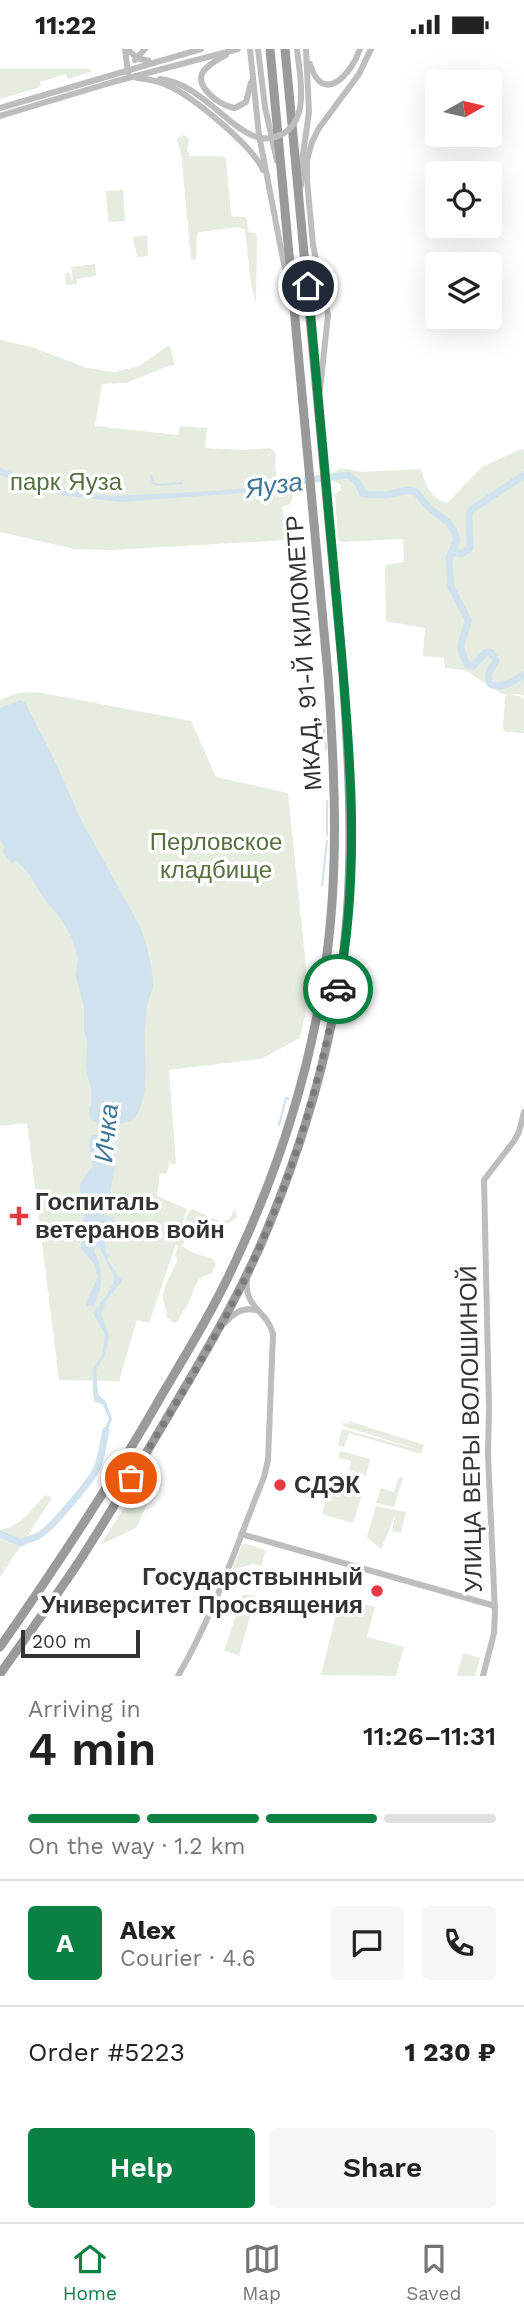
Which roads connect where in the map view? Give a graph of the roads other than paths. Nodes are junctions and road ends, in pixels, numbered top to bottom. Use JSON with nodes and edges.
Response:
{"nodes":[{"id":1,"x":126,"y":49,"type":"edge"},
{"id":2,"x":145,"y":49,"type":"edge"},
{"id":3,"x":201,"y":49,"type":"edge"},
{"id":4,"x":238,"y":49,"type":"edge"},
{"id":5,"x":250,"y":49,"type":"edge"},
{"id":6,"x":258,"y":49,"type":"edge"},
{"id":7,"x":270,"y":49,"type":"edge"},
{"id":8,"x":297,"y":49,"type":"edge"},
{"id":9,"x":360,"y":49,"type":"edge"},
{"id":10,"x":371,"y":49,"type":"edge"},
{"id":11,"x":286,"y":53,"type":"edge"},
{"id":12,"x":307,"y":54,"type":"edge"},
{"id":13,"x":137,"y":58,"type":"junction"},
{"id":14,"x":154,"y":61,"type":"junction"},
{"id":15,"x":127,"y":69,"type":"junction"},
{"id":16,"x":251,"y":71,"type":"junction"},
{"id":17,"x":131,"y":77,"type":"junction"},
{"id":18,"x":143,"y":79,"type":"junction"},
{"id":19,"x":0,"y":108,"type":"edge"},
{"id":20,"x":0,"y":116,"type":"edge"},
{"id":21,"x":307,"y":137,"type":"junction"},
{"id":22,"x":307,"y":160,"type":"junction"},
{"id":23,"x":270,"y":188,"type":"junction"},
{"id":24,"x":283,"y":194,"type":"junction"},
{"id":25,"x":300,"y":207,"type":"junction"},
{"id":26,"x":296,"y":329,"type":"junction"},
{"id":27,"x":318,"y":402,"type":"junction"},
{"id":28,"x":524,"y":1112,"type":"edge"},
{"id":29,"x":250,"y":1267,"type":"junction"},
{"id":30,"x":260,"y":1313,"type":"junction"},
{"id":31,"x":211,"y":1341,"type":"junction"},
{"id":32,"x":241,"y":1534,"type":"junction"},
{"id":33,"x":495,"y":1606,"type":"junction"},
{"id":34,"x":0,"y":1647,"type":"edge"},
{"id":35,"x":0,"y":1674,"type":"edge"},
{"id":36,"x":178,"y":1676,"type":"edge"},
{"id":37,"x":483,"y":1676,"type":"edge"}],
"edges":[{"from":1,"to":13,"type":"main road"},
{"from":1,"to":15,"type":"main road"},
{"from":2,"to":13,"type":"main road"},
{"from":3,"to":14,"type":"main road"},
{"from":4,"to":16,"type":"main road"},
{"from":4,"to":17,"type":"main road"},
{"from":5,"to":16,"type":"main road"},
{"from":6,"to":24,"type":"main road"},
{"from":7,"to":24,"type":"highway","name":"МКАД, 91-Й КИЛОМЕТР"},
{"from":8,"to":18,"type":"main road","bridge":true},
{"from":9,"to":12,"type":"main road"},
{"from":10,"to":22,"type":"main road"},
{"from":11,"to":25,"type":"highway","name":"МКАД, 91-Й КИЛОМЕТР"},
{"from":12,"to":21,"type":"main road"},
{"from":13,"to":14,"type":"main road"},
{"from":13,"to":15,"type":"main road"},
{"from":14,"to":15,"type":"main road"},
{"from":15,"to":17,"type":"main road"},
{"from":15,"to":19,"type":"main road"},
{"from":16,"to":23,"type":"main road"},
{"from":17,"to":18,"type":"main road"},
{"from":17,"to":20,"type":"main road"},
{"from":18,"to":23,"type":"main road"},
{"from":21,"to":22,"type":"main road"},
{"from":21,"to":25,"type":"main road"},
{"from":22,"to":27,"type":"main road"},
{"from":23,"to":26,"type":"main road"},
{"from":24,"to":26,"type":"highway","name":"МКАД, 91-Й КИЛОМЕТР"},
{"from":25,"to":27,"type":"highway","name":"МКАД, 91-Й КИЛОМЕТР"},
{"from":26,"to":34,"type":"highway","name":"МКАД, 91-Й КИЛОМЕТР"},
{"from":27,"to":29,"type":"highway","name":"МКАД, 91-Й КИЛОМЕТР"},
{"from":28,"to":33,"type":"main road","name":"УЛИЦА ВЕРЫ ВОЛОШИНОЙ"},
{"from":29,"to":30,"type":"main road"},
{"from":29,"to":31,"type":"highway","name":"МКАД, 91-Й КИЛОМЕТР"},
{"from":30,"to":31,"type":"main road"},
{"from":30,"to":32,"type":"main road"},
{"from":31,"to":35,"type":"highway","name":"МКАД, 91-Й КИЛОМЕТР"},
{"from":32,"to":33,"type":"main road"},
{"from":32,"to":36,"type":"main road"},
{"from":33,"to":37,"type":"main road","name":"УЛИЦА ВЕРЫ ВОЛОШИНОЙ"}]}
